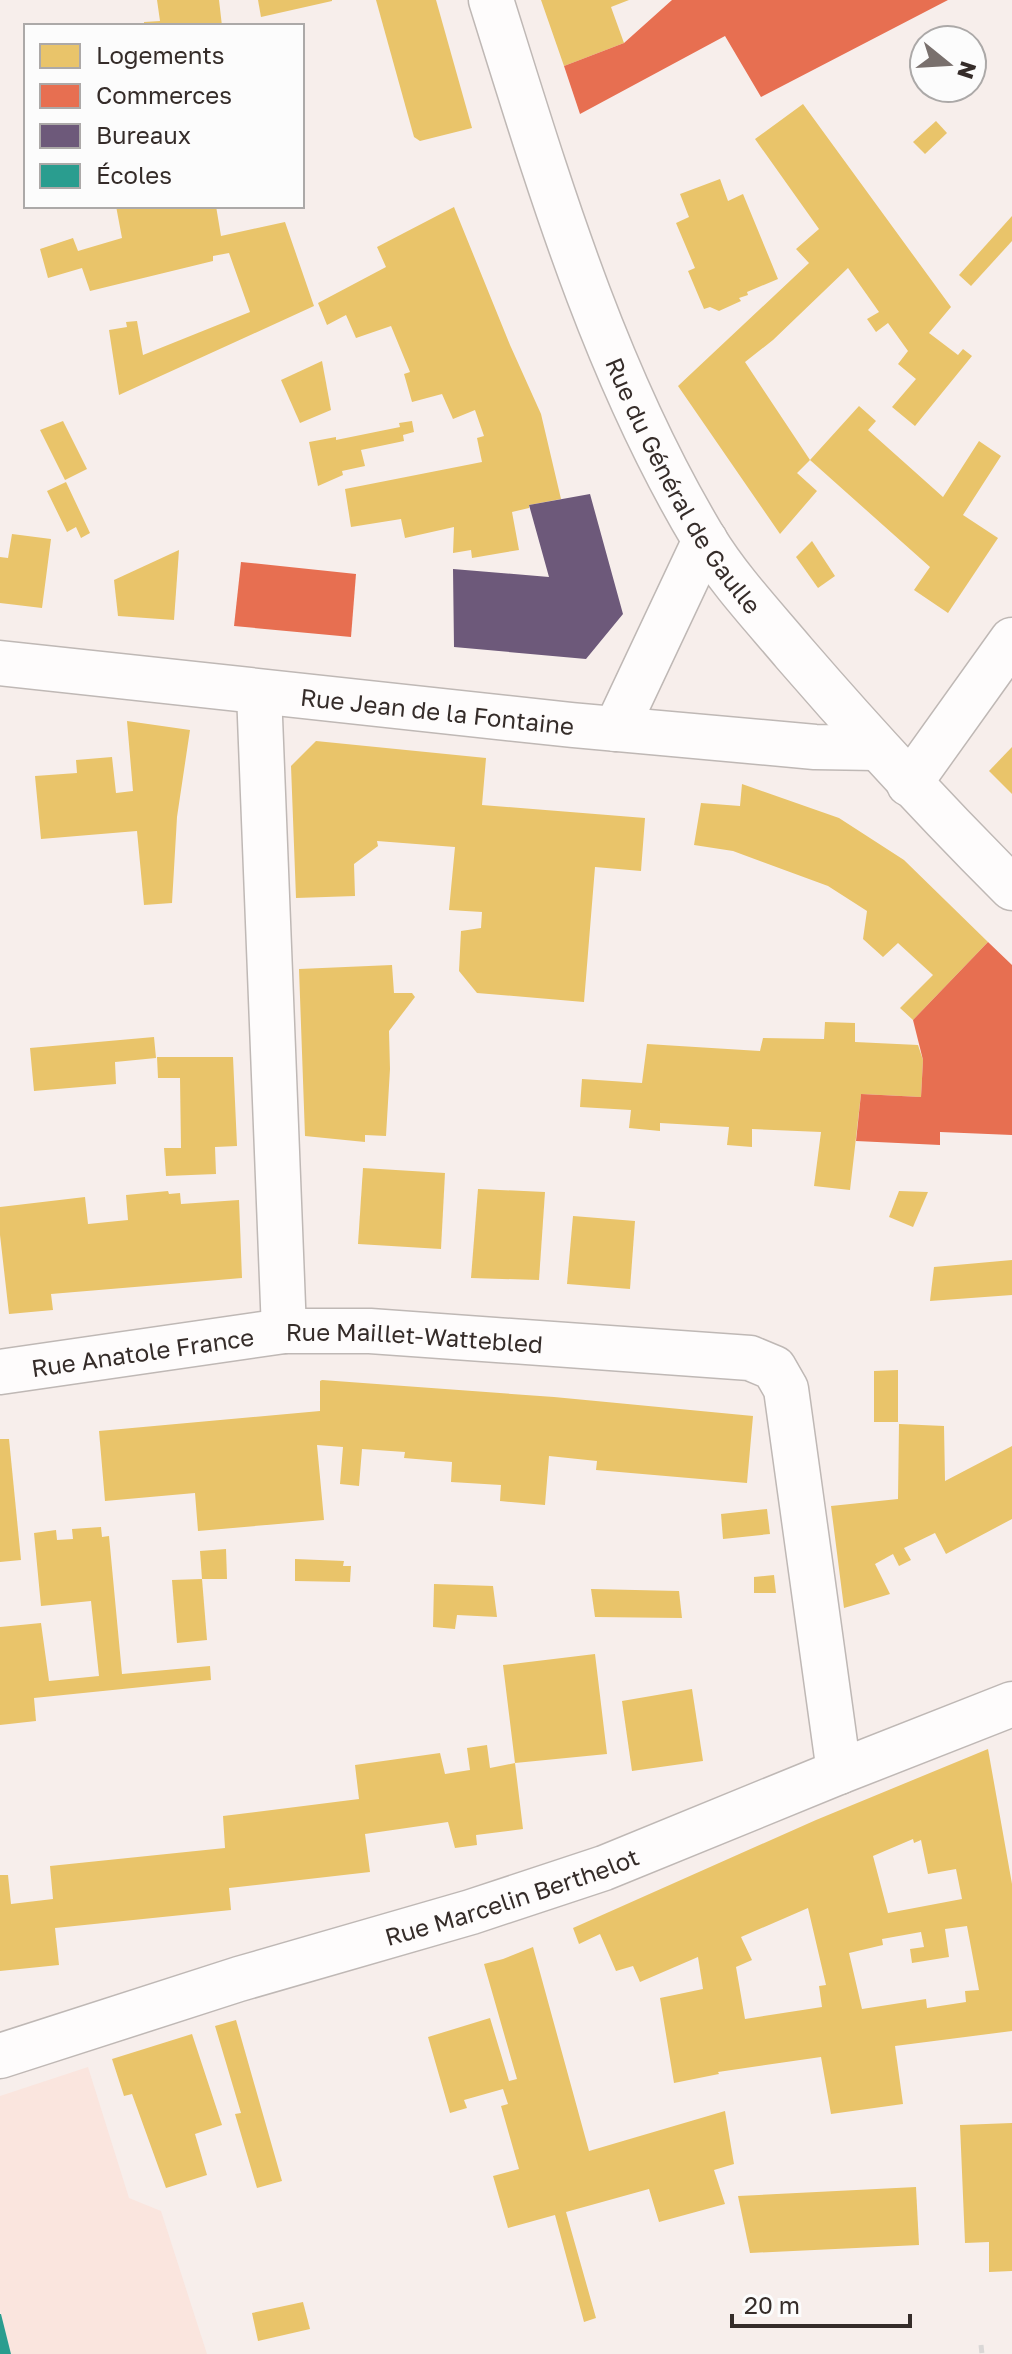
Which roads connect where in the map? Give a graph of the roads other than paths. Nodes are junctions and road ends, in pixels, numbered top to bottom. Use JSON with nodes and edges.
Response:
{"nodes":[{"id":1,"x":491,"y":0,"type":"edge"},
{"id":2,"x":705,"y":540,"type":"junction"},
{"id":3,"x":1012,"y":640,"type":"edge"},
{"id":4,"x":0,"y":663,"type":"edge"},
{"id":5,"x":259,"y":692,"type":"junction"},
{"id":6,"x":616,"y":729,"type":"junction"},
{"id":7,"x":877,"y":748,"type":"junction"},
{"id":8,"x":909,"y":784,"type":"junction"},
{"id":9,"x":1012,"y":888,"type":"edge"},
{"id":10,"x":284,"y":1331,"type":"junction"},
{"id":11,"x":0,"y":1372,"type":"edge"},
{"id":12,"x":1012,"y":1704,"type":"edge"},
{"id":13,"x":839,"y":1772,"type":"junction"},
{"id":14,"x":0,"y":2056,"type":"edge"}],
"edges":[{"from":1,"to":2,"type":"street","name":"Rue du Général de Gaulle"},
{"from":2,"to":6,"type":"street"},
{"from":2,"to":7,"type":"street","name":"Rue du Général de Gaulle"},
{"from":3,"to":8,"type":"street"},
{"from":4,"to":5,"type":"street","name":"Rue Jean de la Fontaine"},
{"from":5,"to":6,"type":"street","name":"Rue Jean de la Fontaine"},
{"from":5,"to":10,"type":"street","name":"Rue Maillet-Wattebled"},
{"from":6,"to":7,"type":"street","name":"Rue Jean de la Fontaine"},
{"from":7,"to":8,"type":"street","name":"Rue du Général de Gaulle"},
{"from":8,"to":9,"type":"street","name":"Rue du Général de Gaulle"},
{"from":10,"to":11,"type":"street","name":"Rue Anatole France"},
{"from":10,"to":13,"type":"street","name":"Rue Maillet-Wattebled"},
{"from":12,"to":13,"type":"street","name":"Rue Marcelin Berthelot"},
{"from":13,"to":14,"type":"street","name":"Rue Marcelin Berthelot"}]}
